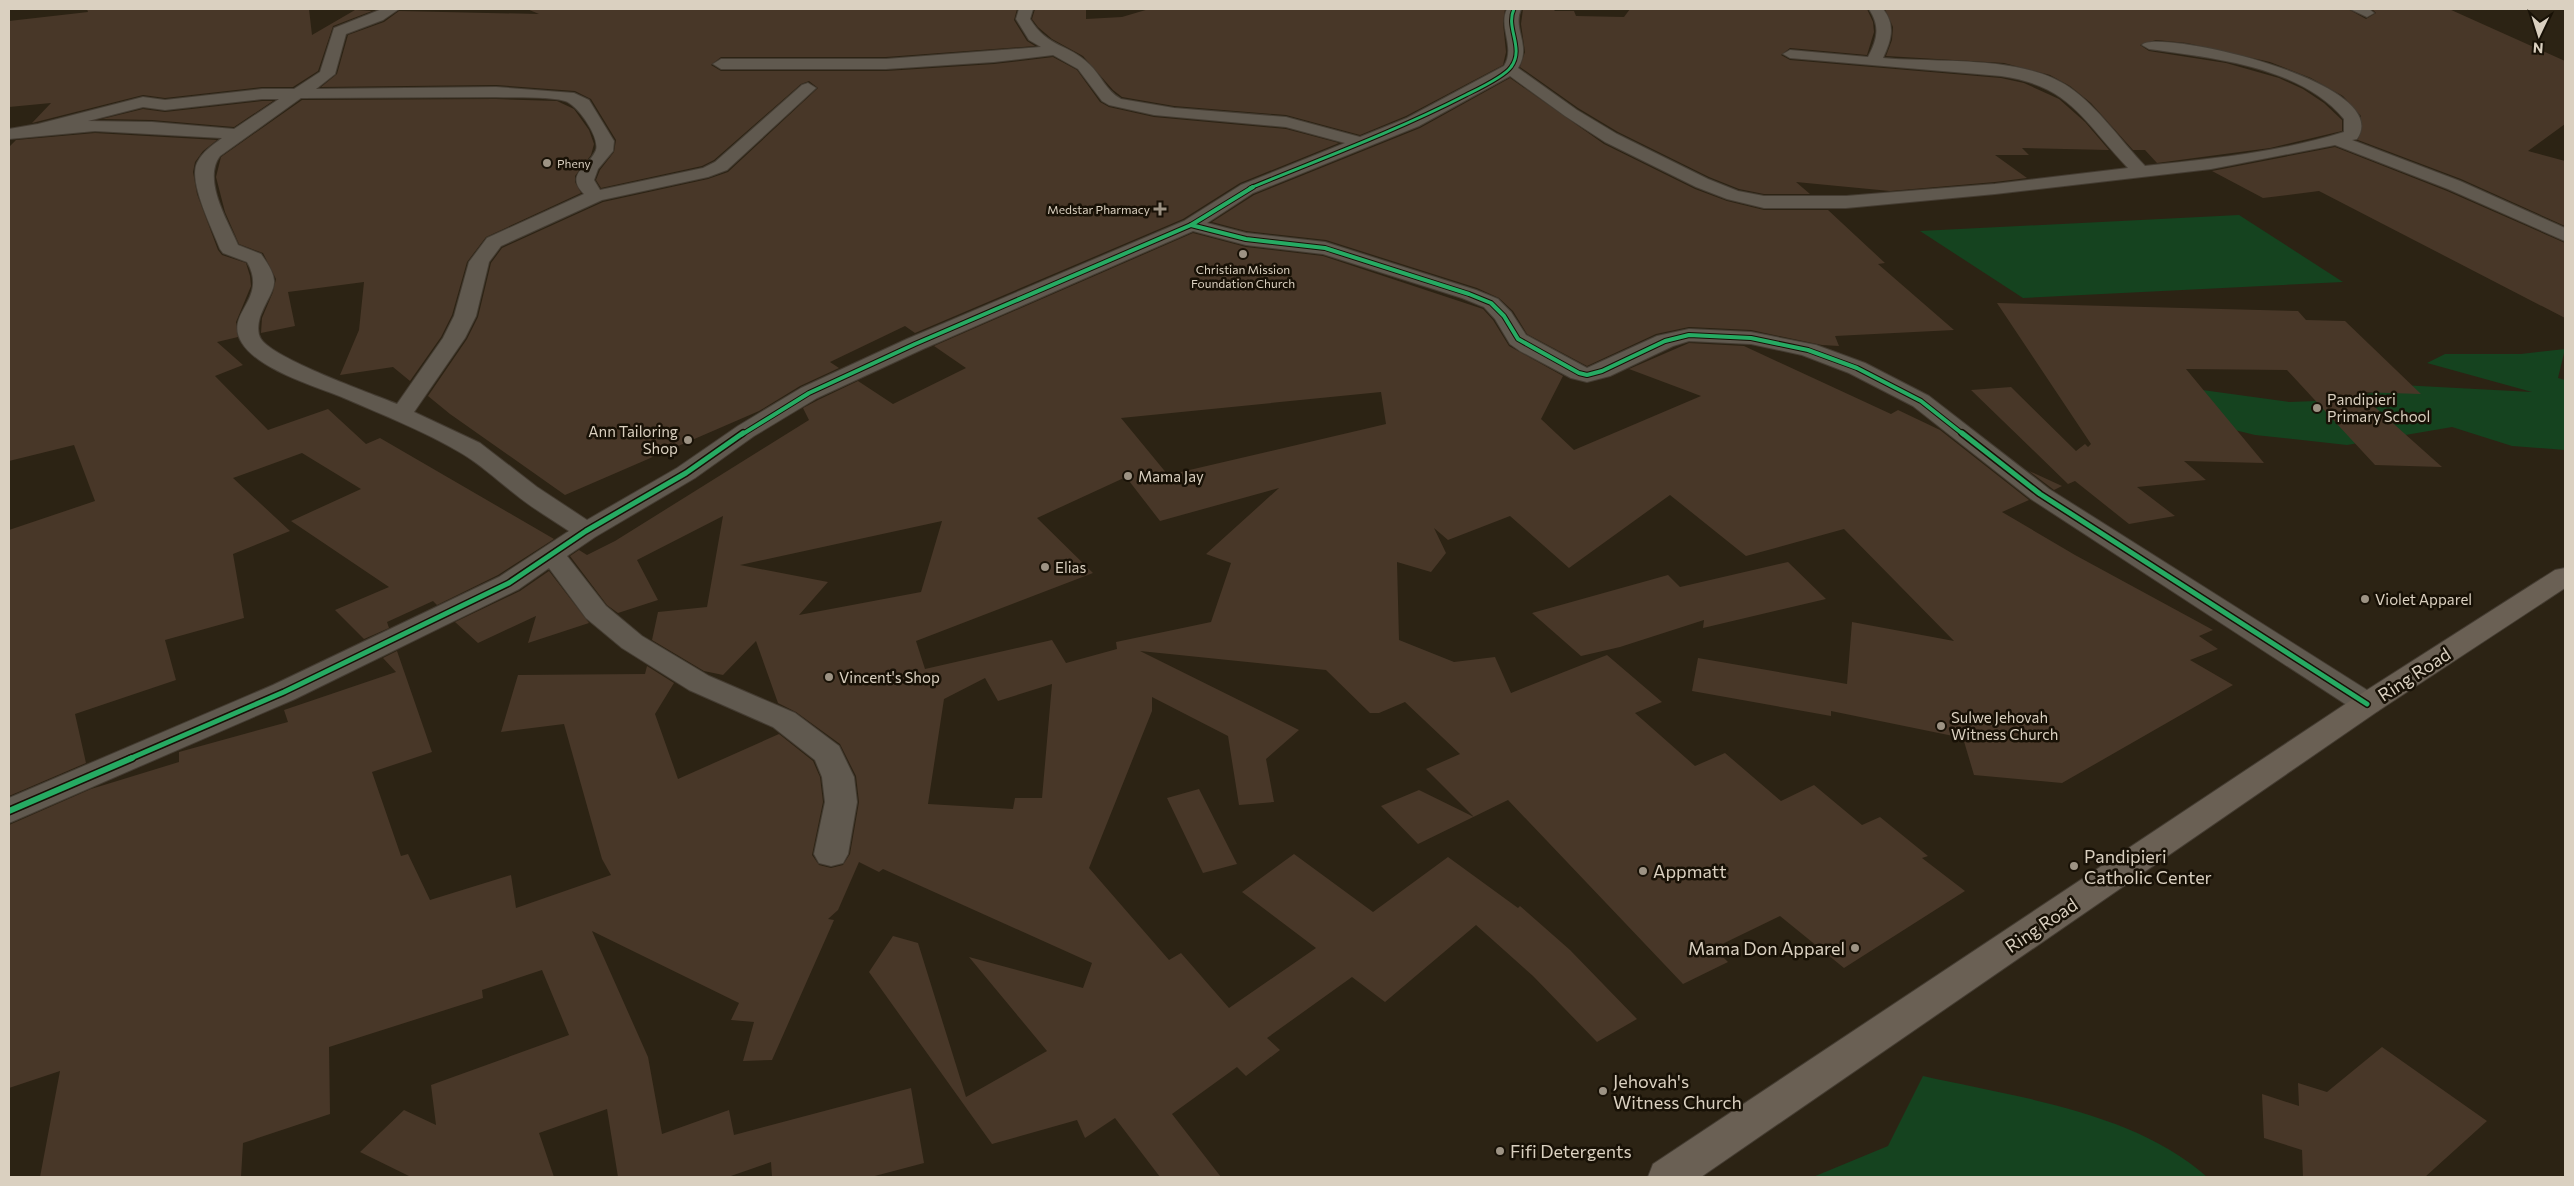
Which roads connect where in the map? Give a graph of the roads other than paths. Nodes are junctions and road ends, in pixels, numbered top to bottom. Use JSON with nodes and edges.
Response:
{"nodes":[{"id":1,"x":392,"y":9,"type":"edge"},
{"id":2,"x":1026,"y":9,"type":"edge"},
{"id":3,"x":1514,"y":9,"type":"edge"},
{"id":4,"x":1876,"y":9,"type":"edge"},
{"id":5,"x":2149,"y":44,"type":"dead end"},
{"id":6,"x":1055,"y":50,"type":"junction"},
{"id":7,"x":1790,"y":54,"type":"dead end"},
{"id":8,"x":1874,"y":61,"type":"junction"},
{"id":9,"x":721,"y":64,"type":"dead end"},
{"id":10,"x":1510,"y":69,"type":"junction"},
{"id":11,"x":808,"y":88,"type":"dead end"},
{"id":12,"x":297,"y":94,"type":"junction"},
{"id":13,"x":46,"y":126,"type":"junction"},
{"id":14,"x":9,"y":134,"type":"edge"},
{"id":15,"x":238,"y":134,"type":"junction"},
{"id":16,"x":2339,"y":141,"type":"junction"},
{"id":17,"x":1360,"y":143,"type":"junction"},
{"id":18,"x":2140,"y":171,"type":"junction"},
{"id":19,"x":596,"y":196,"type":"junction"},
{"id":20,"x":1191,"y":225,"type":"junction"},
{"id":21,"x":2565,"y":235,"type":"edge"},
{"id":22,"x":401,"y":414,"type":"junction"},
{"id":23,"x":586,"y":530,"type":"junction"},
{"id":24,"x":553,"y":555,"type":"junction"},
{"id":25,"x":2565,"y":576,"type":"edge"},
{"id":26,"x":2368,"y":704,"type":"junction"},
{"id":27,"x":9,"y":811,"type":"edge"},
{"id":28,"x":831,"y":854,"type":"dead end"},
{"id":29,"x":1668,"y":1177,"type":"edge"}],
"edges":[{"from":1,"to":12,"type":"street"},
{"from":2,"to":6,"type":"street"},
{"from":3,"to":10,"type":"street"},
{"from":4,"to":8,"type":"street"},
{"from":5,"to":16,"type":"street"},
{"from":6,"to":9,"type":"street"},
{"from":6,"to":17,"type":"street"},
{"from":7,"to":8,"type":"street"},
{"from":8,"to":18,"type":"street"},
{"from":10,"to":17,"type":"street"},
{"from":10,"to":18,"type":"street"},
{"from":11,"to":19,"type":"street"},
{"from":12,"to":13,"type":"street"},
{"from":12,"to":15,"type":"street"},
{"from":12,"to":19,"type":"street"},
{"from":13,"to":14,"type":"street"},
{"from":13,"to":15,"type":"street"},
{"from":15,"to":22,"type":"street"},
{"from":16,"to":18,"type":"street"},
{"from":16,"to":21,"type":"street"},
{"from":17,"to":20,"type":"street"},
{"from":19,"to":22,"type":"street"},
{"from":20,"to":23,"type":"street"},
{"from":20,"to":26,"type":"street"},
{"from":22,"to":23,"type":"street"},
{"from":23,"to":24,"type":"street"},
{"from":24,"to":27,"type":"street"},
{"from":24,"to":28,"type":"street"},
{"from":25,"to":26,"type":"main road","name":"Ring Road"},
{"from":26,"to":29,"type":"main road","name":"Ring Road"}]}
